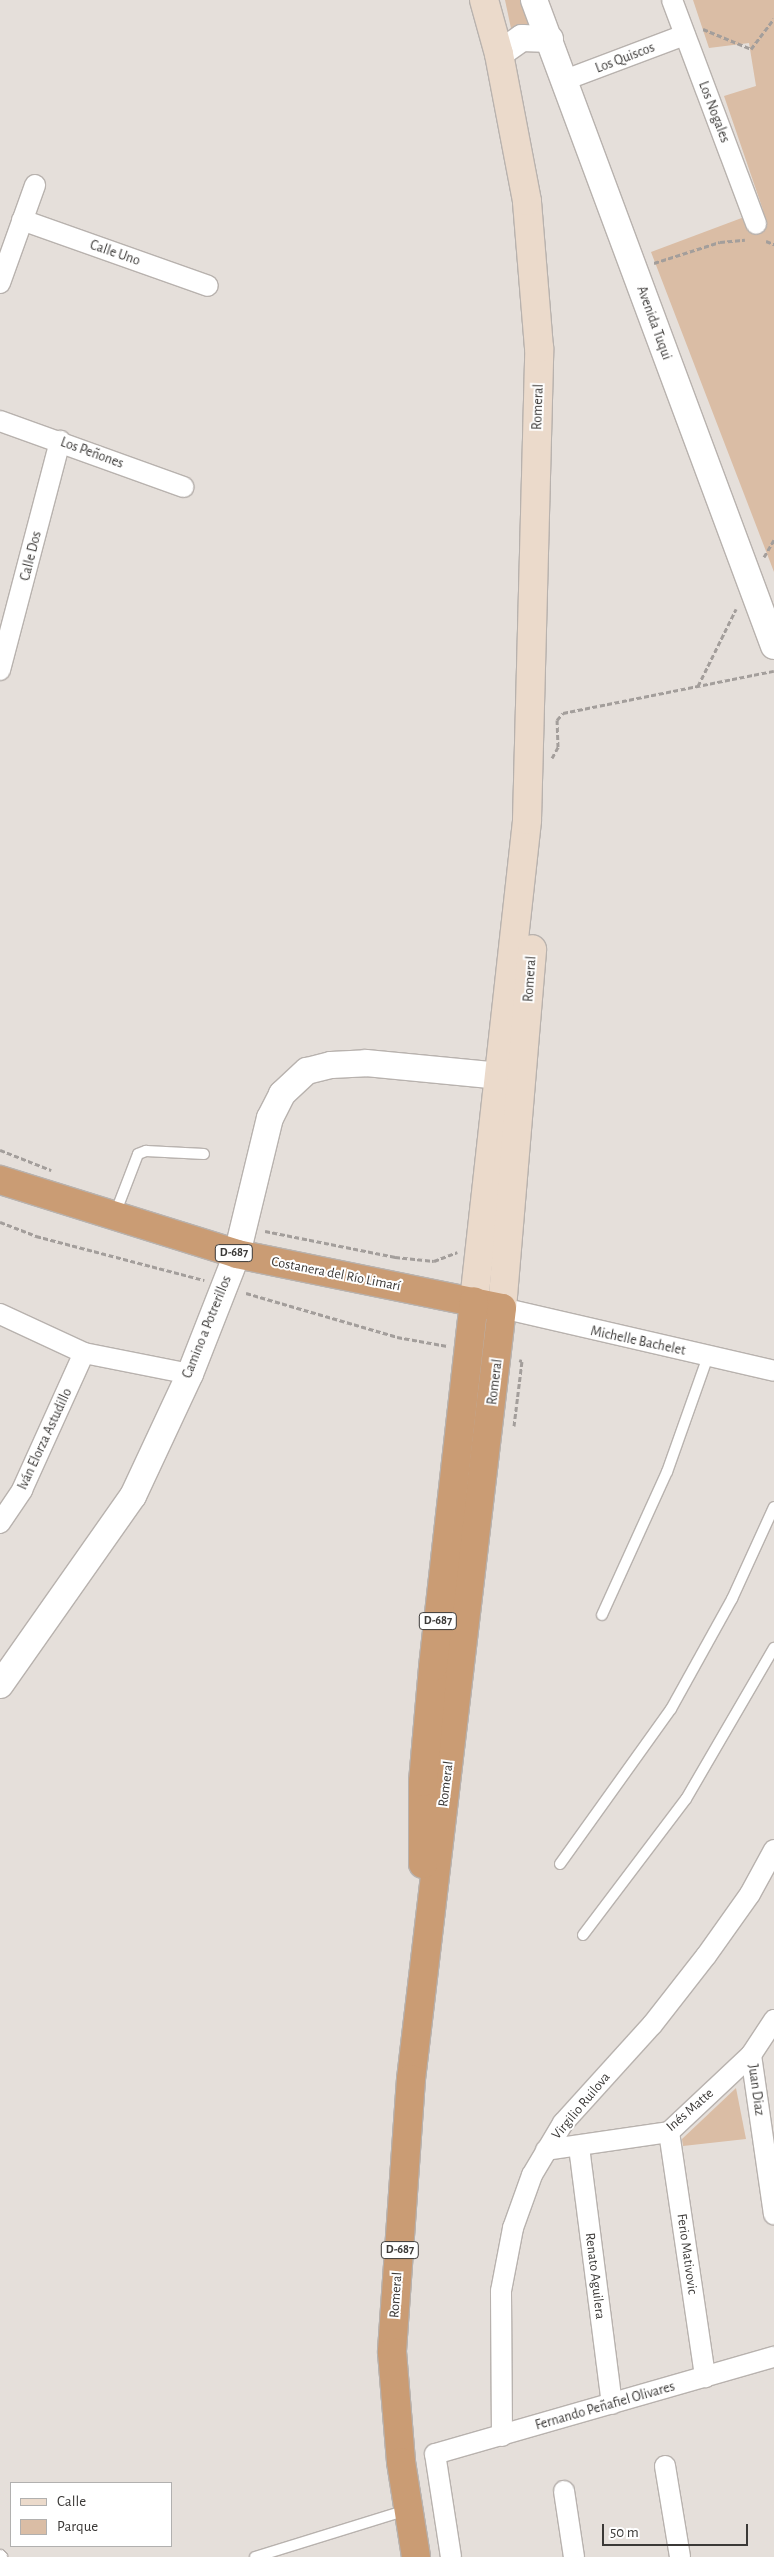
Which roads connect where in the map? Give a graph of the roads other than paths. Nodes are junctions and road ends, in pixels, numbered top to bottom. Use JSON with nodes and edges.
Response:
{"nodes":[{"id":1,"x":484,"y":0,"type":"edge"},
{"id":2,"x":534,"y":0,"type":"edge"},
{"id":3,"x":679,"y":17,"type":"edge"},
{"id":4,"x":550,"y":39,"type":"junction"},
{"id":5,"x":499,"y":54,"type":"junction"},
{"id":6,"x":565,"y":80,"type":"junction"},
{"id":7,"x":35,"y":185,"type":"dead end"},
{"id":8,"x":22,"y":220,"type":"junction"},
{"id":9,"x":756,"y":234,"type":"road end"},
{"id":10,"x":0,"y":283,"type":"edge"},
{"id":11,"x":208,"y":286,"type":"dead end"},
{"id":12,"x":0,"y":420,"type":"edge"},
{"id":13,"x":60,"y":441,"type":"junction"},
{"id":14,"x":183,"y":487,"type":"dead end"},
{"id":15,"x":8,"y":614,"type":"edge"},
{"id":16,"x":774,"y":646,"type":"edge"},
{"id":17,"x":0,"y":670,"type":"edge"},
{"id":18,"x":526,"y":820,"type":"junction"},
{"id":19,"x":500,"y":1076,"type":"junction"},
{"id":20,"x":204,"y":1154,"type":"dead end"},
{"id":21,"x":0,"y":1180,"type":"edge"},
{"id":22,"x":114,"y":1218,"type":"junction"},
{"id":23,"x":237,"y":1254,"type":"junction"},
{"id":24,"x":474,"y":1301,"type":"junction"},
{"id":25,"x":502,"y":1308,"type":"junction"},
{"id":26,"x":0,"y":1314,"type":"edge"},
{"id":27,"x":84,"y":1353,"type":"junction"},
{"id":28,"x":708,"y":1356,"type":"junction"},
{"id":29,"x":774,"y":1370,"type":"edge"},
{"id":30,"x":190,"y":1374,"type":"junction"},
{"id":31,"x":774,"y":1507,"type":"edge"},
{"id":32,"x":0,"y":1523,"type":"edge"},
{"id":33,"x":602,"y":1615,"type":"dead end"},
{"id":34,"x":774,"y":1648,"type":"edge"},
{"id":35,"x":0,"y":1684,"type":"edge"},
{"id":36,"x":774,"y":1850,"type":"edge"},
{"id":37,"x":560,"y":1864,"type":"dead end"},
{"id":38,"x":584,"y":1935,"type":"dead end"},
{"id":39,"x":426,"y":1942,"type":"junction"},
{"id":40,"x":774,"y":2020,"type":"edge"},
{"id":41,"x":751,"y":2055,"type":"junction"},
{"id":42,"x":669,"y":2132,"type":"junction"},
{"id":43,"x":579,"y":2148,"type":"junction"},
{"id":44,"x":546,"y":2150,"type":"junction"},
{"id":45,"x":774,"y":2214,"type":"edge"},
{"id":46,"x":774,"y":2357,"type":"edge"},
{"id":47,"x":705,"y":2377,"type":"junction"},
{"id":48,"x":612,"y":2404,"type":"junction"},
{"id":49,"x":502,"y":2436,"type":"junction"},
{"id":50,"x":665,"y":2466,"type":"dead end"},
{"id":51,"x":564,"y":2491,"type":"dead end"},
{"id":52,"x":409,"y":2509,"type":"junction"},
{"id":53,"x":255,"y":2557,"type":"edge"},
{"id":54,"x":416,"y":2557,"type":"edge"},
{"id":55,"x":451,"y":2557,"type":"edge"},
{"id":56,"x":574,"y":2557,"type":"edge"},
{"id":57,"x":680,"y":2557,"type":"edge"}],
"edges":[{"from":1,"to":5,"type":"main road","name":"Romeral"},
{"from":2,"to":4,"type":"street","name":"Avenida Tuqui"},
{"from":3,"to":6,"type":"street","name":"Los Quiscos"},
{"from":3,"to":9,"type":"street","name":"Los Nogales"},
{"from":4,"to":5,"type":"street"},
{"from":4,"to":6,"type":"street","name":"Avenida Tuqui"},
{"from":5,"to":18,"type":"main road","name":"Romeral"},
{"from":6,"to":16,"type":"street","name":"Avenida Tuqui"},
{"from":7,"to":8,"type":"street"},
{"from":8,"to":10,"type":"street"},
{"from":8,"to":11,"type":"street","name":"Calle Uno"},
{"from":12,"to":13,"type":"street","name":"Los Peñones"},
{"from":13,"to":14,"type":"street","name":"Los Peñones"},
{"from":13,"to":15,"type":"street","name":"Calle Dos"},
{"from":15,"to":17,"type":"street","name":"Calle Dos"},
{"from":18,"to":19,"type":"main road","name":"Romeral"},
{"from":18,"to":25,"type":"main road","name":"Romeral"},
{"from":19,"to":23,"type":"street","name":"Camino a Potrerillos"},
{"from":19,"to":24,"type":"main road","name":"Romeral"},
{"from":20,"to":22,"type":"lane"},
{"from":21,"to":22,"type":"highway","name":"Costanera del Río Limarí","number":"D-687"},
{"from":22,"to":23,"type":"highway","name":"Costanera del Río Limarí","number":"D-687"},
{"from":23,"to":24,"type":"highway","name":"Costanera del Río Limarí","number":"D-687"},
{"from":23,"to":30,"type":"street","name":"Camino a Potrerillos"},
{"from":24,"to":25,"type":"highway","name":"Costanera del Río Limarí","number":"D-687"},
{"from":24,"to":39,"type":"highway","name":"Romeral","number":"D-687"},
{"from":25,"to":28,"type":"street","name":"Michelle Bachelet"},
{"from":25,"to":39,"type":"highway","name":"Romeral","number":"D-687"},
{"from":26,"to":27,"type":"street"},
{"from":27,"to":30,"type":"street"},
{"from":27,"to":32,"type":"street","name":"Iván Elorza Astudillo"},
{"from":28,"to":29,"type":"street","name":"Michelle Bachelet"},
{"from":28,"to":33,"type":"lane"},
{"from":30,"to":35,"type":"street","name":"Camino a Potrerillos"},
{"from":31,"to":37,"type":"lane"},
{"from":34,"to":38,"type":"lane"},
{"from":36,"to":44,"type":"street","name":"Virgilio Ruilova"},
{"from":39,"to":52,"type":"highway","name":"Romeral","number":"D-687"},
{"from":40,"to":41,"type":"street","name":"Inés Matte"},
{"from":41,"to":42,"type":"street","name":"Inés Matte"},
{"from":41,"to":45,"type":"street","name":"Juan Diaz"},
{"from":42,"to":43,"type":"street","name":"Inés Matte"},
{"from":42,"to":47,"type":"street","name":"Ferio Mativovic"},
{"from":43,"to":44,"type":"street","name":"Inés Matte"},
{"from":43,"to":48,"type":"street","name":"Renato Aguilera"},
{"from":44,"to":49,"type":"street","name":"Virgilio Ruilova"},
{"from":46,"to":47,"type":"street","name":"Fernando Peñafiel Olivares"},
{"from":47,"to":48,"type":"street","name":"Fernando Peñafiel Olivares"},
{"from":48,"to":49,"type":"street","name":"Fernando Peñafiel Olivares"},
{"from":49,"to":55,"type":"street","name":"Fernando Peñafiel Olivares"},
{"from":50,"to":57,"type":"street"},
{"from":51,"to":56,"type":"street"},
{"from":52,"to":53,"type":"lane"},
{"from":52,"to":54,"type":"highway","name":"Romeral","number":"D-687"}]}
